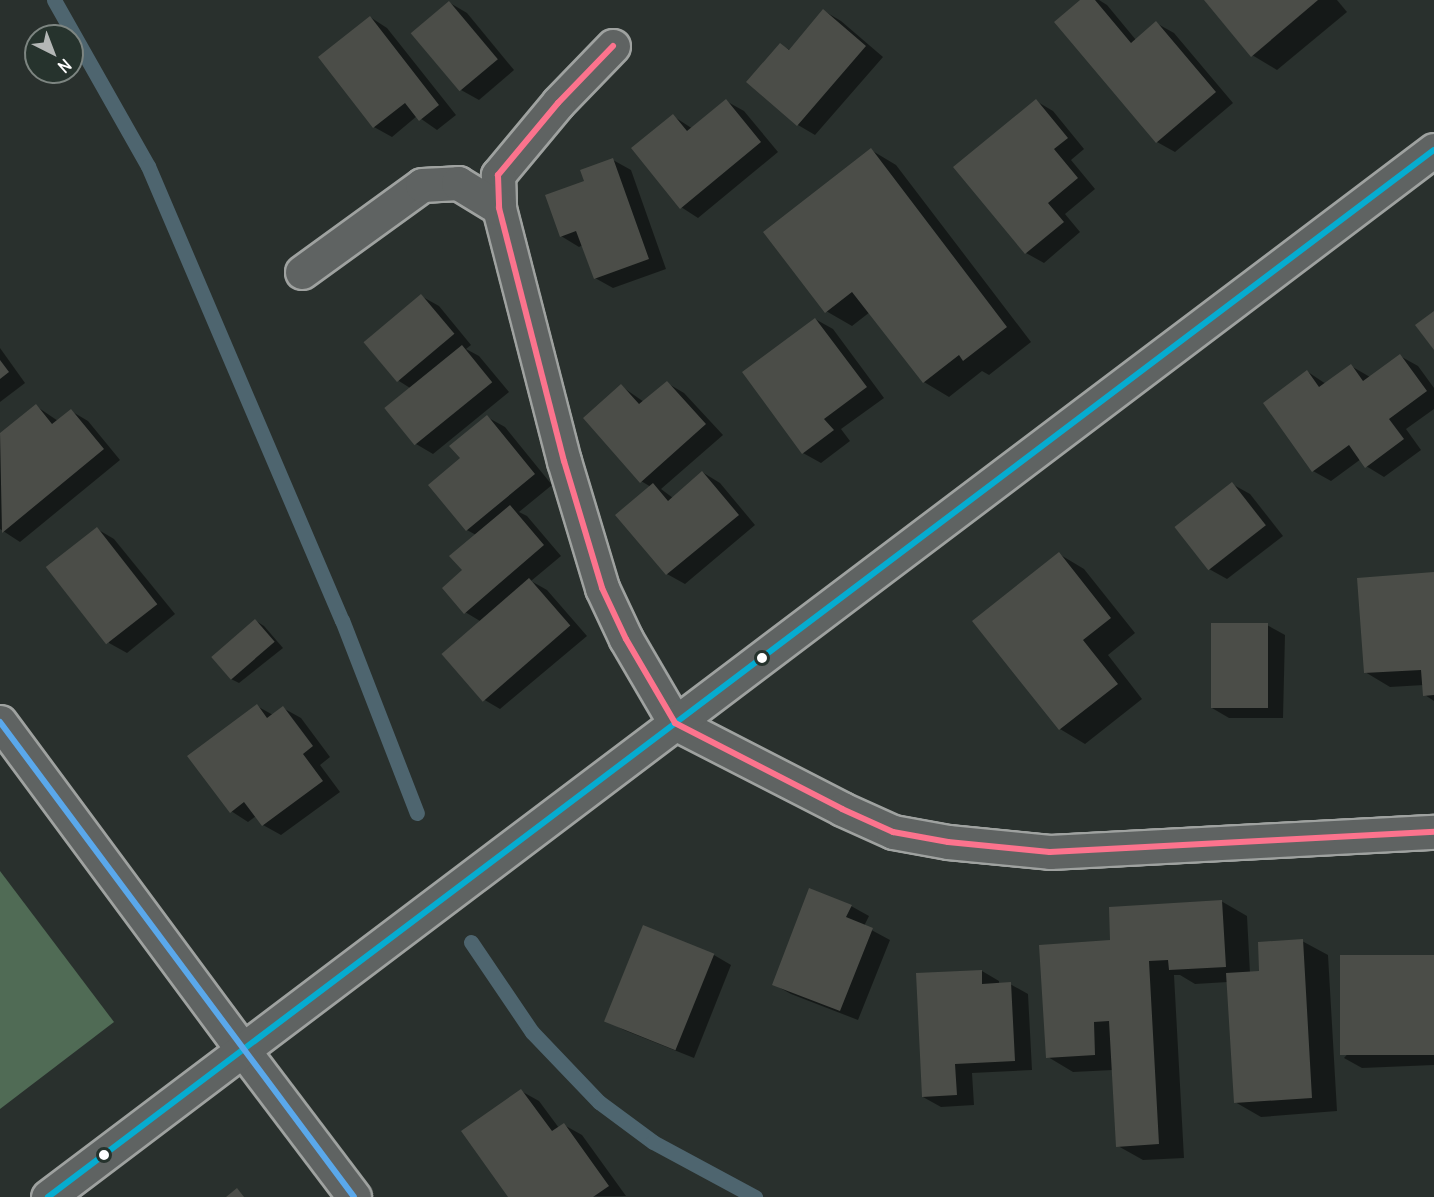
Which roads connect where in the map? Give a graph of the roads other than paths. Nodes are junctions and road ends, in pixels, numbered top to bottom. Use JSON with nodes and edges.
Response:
{"nodes":[{"id":1,"x":613,"y":46,"type":"dead end"},
{"id":2,"x":1434,"y":150,"type":"edge"},
{"id":3,"x":499,"y":208,"type":"junction"},
{"id":4,"x":302,"y":272,"type":"dead end"},
{"id":5,"x":0,"y":722,"type":"edge"},
{"id":6,"x":675,"y":723,"type":"junction"},
{"id":7,"x":1434,"y":832,"type":"edge"},
{"id":8,"x":243,"y":1050,"type":"junction"},
{"id":9,"x":48,"y":1197,"type":"edge"},
{"id":10,"x":354,"y":1197,"type":"edge"}],
"edges":[{"from":1,"to":3,"type":"street"},
{"from":2,"to":6,"type":"street"},
{"from":3,"to":4,"type":"street"},
{"from":3,"to":6,"type":"street"},
{"from":5,"to":8,"type":"street"},
{"from":6,"to":7,"type":"street"},
{"from":6,"to":8,"type":"street"},
{"from":8,"to":9,"type":"street"},
{"from":8,"to":10,"type":"street"}]}
